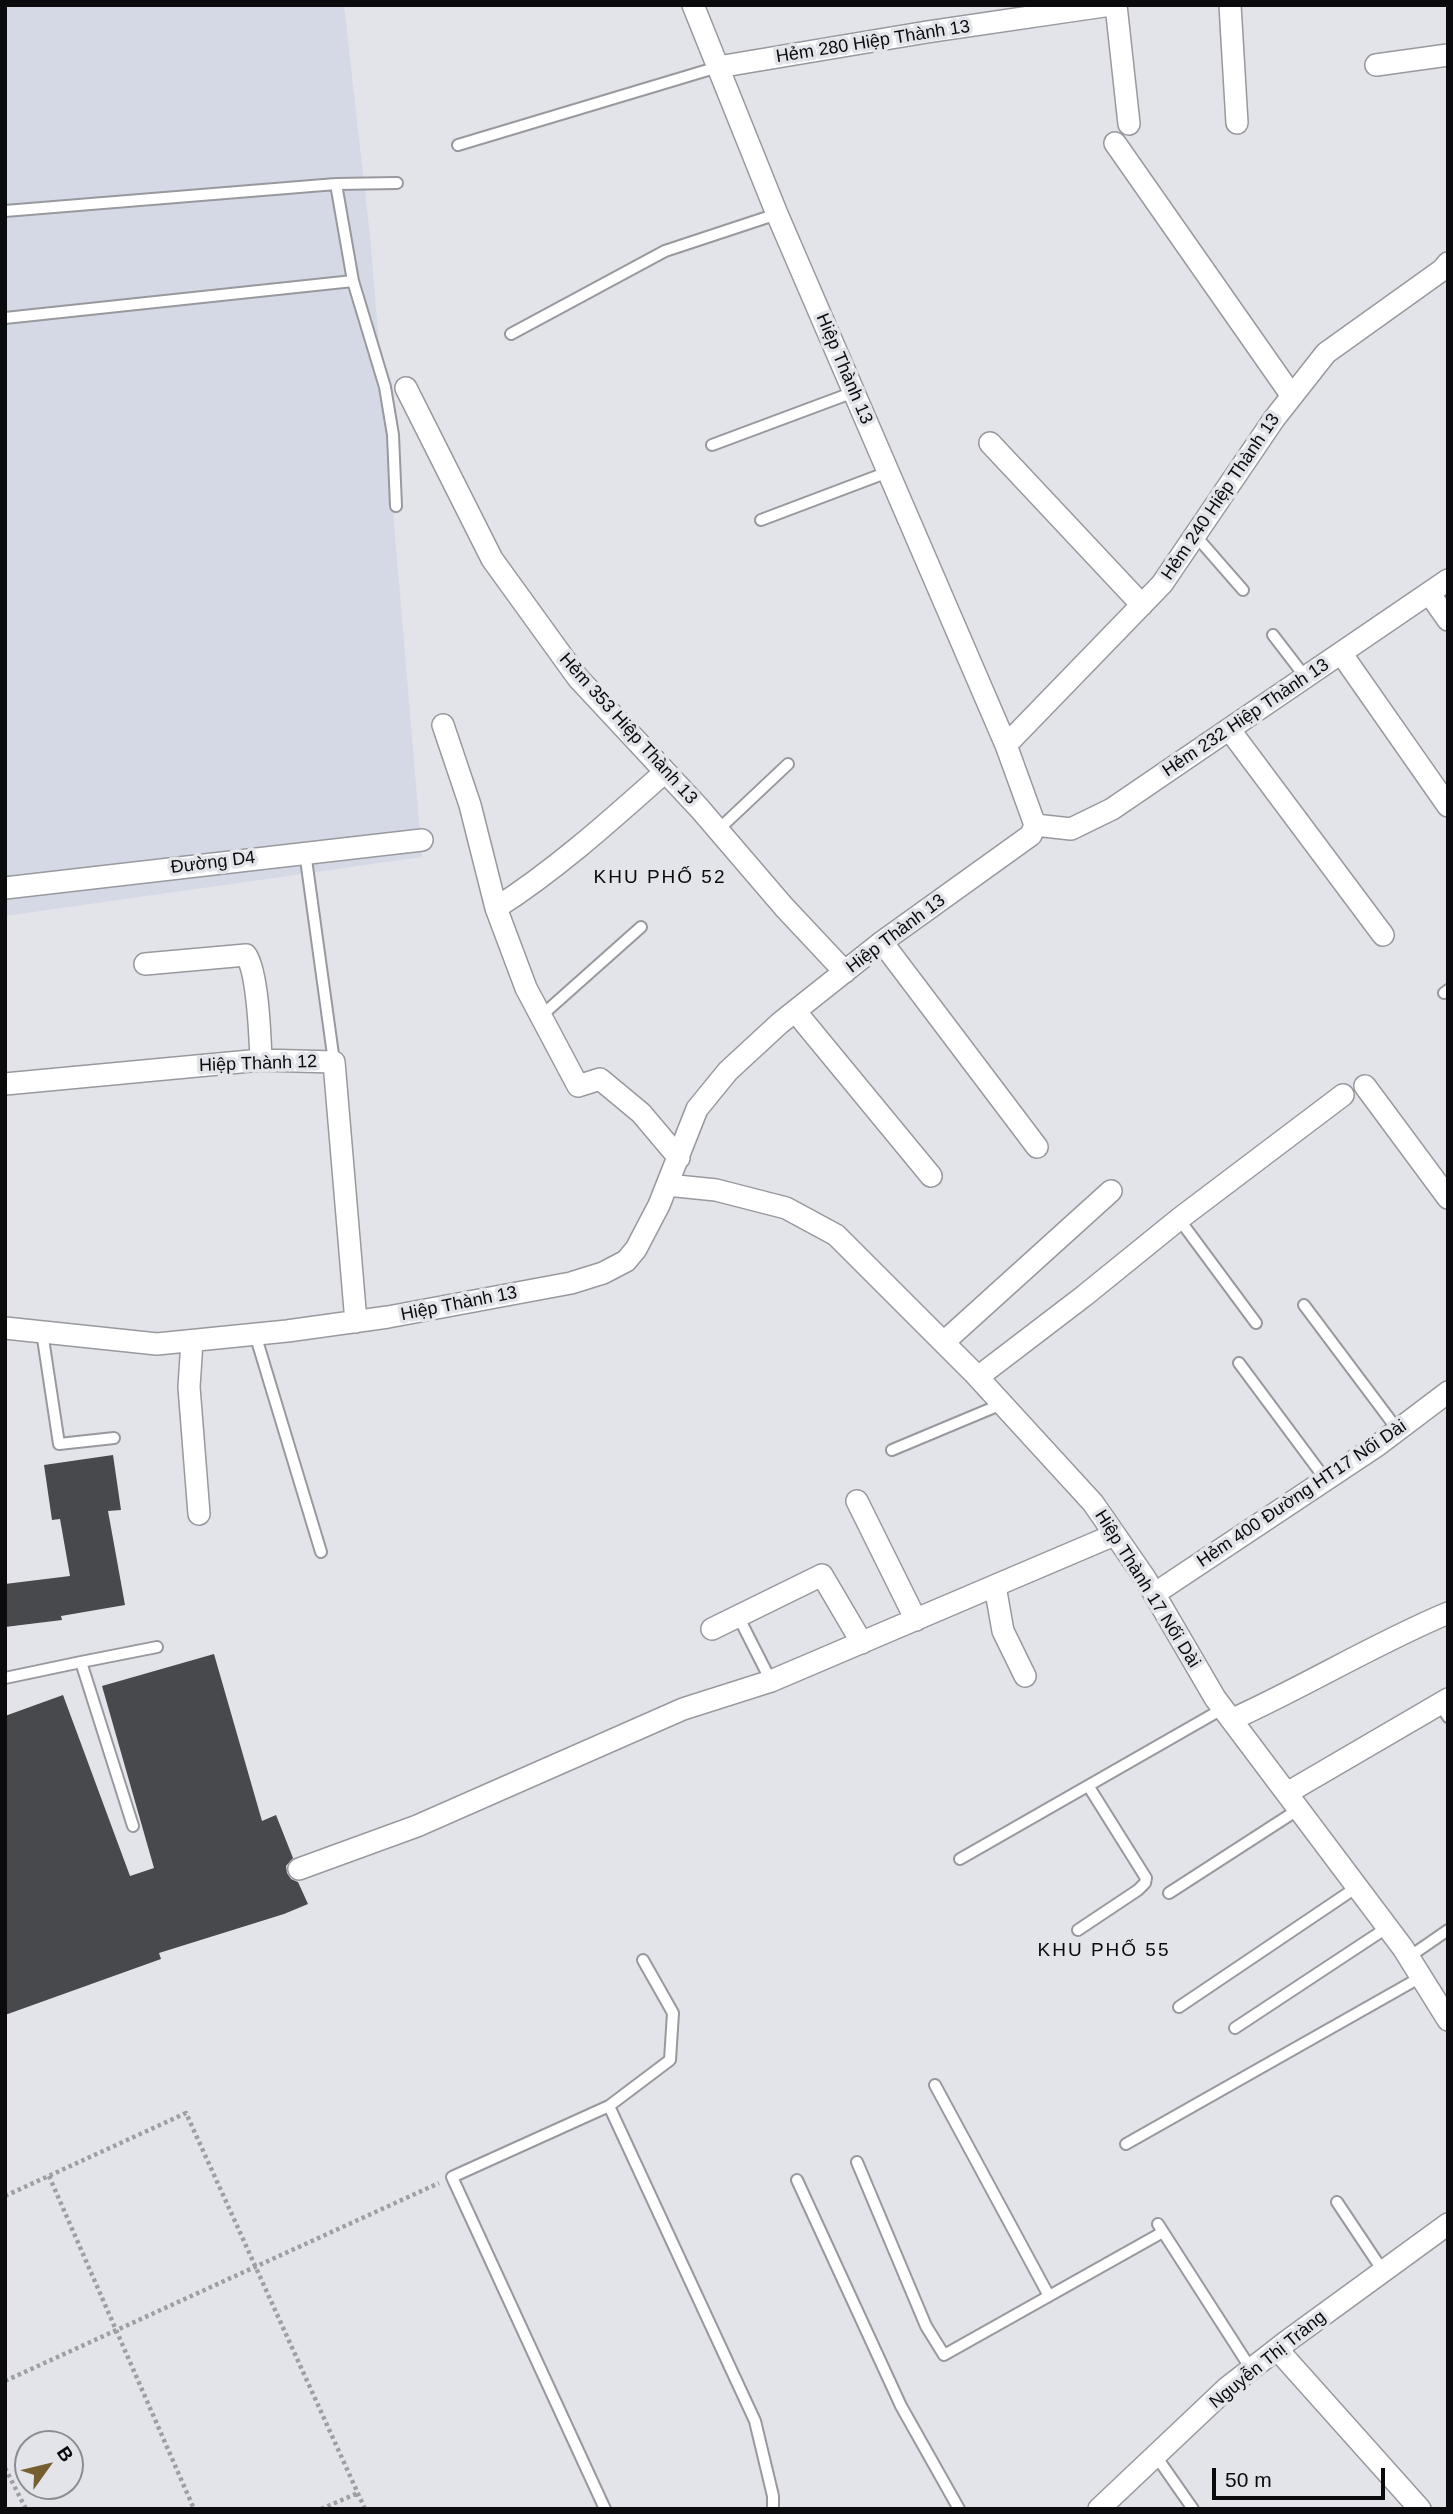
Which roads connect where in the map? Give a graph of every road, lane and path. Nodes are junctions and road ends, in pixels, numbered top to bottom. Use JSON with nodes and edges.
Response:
{"nodes":[{"id":1,"x":693,"y":5,"type":"edge"},
{"id":2,"x":1114,"y":5,"type":"edge"},
{"id":3,"x":1230,"y":5,"type":"edge"},
{"id":4,"x":1448,"y":55,"type":"edge"},
{"id":5,"x":1376,"y":65,"type":"dead end"},
{"id":6,"x":718,"y":67,"type":"junction"},
{"id":7,"x":1237,"y":123,"type":"dead end"},
{"id":8,"x":1129,"y":124,"type":"dead end"},
{"id":9,"x":1115,"y":143,"type":"dead end"},
{"id":10,"x":458,"y":145,"type":"dead end"},
{"id":11,"x":397,"y":183,"type":"dead end"},
{"id":12,"x":335,"y":184,"type":"junction"},
{"id":13,"x":5,"y":211,"type":"edge"},
{"id":14,"x":777,"y":214,"type":"junction"},
{"id":15,"x":1446,"y":271,"type":"edge"},
{"id":16,"x":353,"y":281,"type":"junction"},
{"id":17,"x":5,"y":318,"type":"edge"},
{"id":18,"x":511,"y":334,"type":"dead end"},
{"id":19,"x":406,"y":388,"type":"dead end"},
{"id":20,"x":854,"y":392,"type":"junction"},
{"id":21,"x":1292,"y":396,"type":"junction"},
{"id":22,"x":990,"y":443,"type":"dead end"},
{"id":23,"x":712,"y":445,"type":"dead end"},
{"id":24,"x":888,"y":472,"type":"junction"},
{"id":25,"x":396,"y":506,"type":"dead end"},
{"id":26,"x":761,"y":520,"type":"dead end"},
{"id":27,"x":1195,"y":535,"type":"junction"},
{"id":28,"x":1448,"y":580,"type":"edge"},
{"id":29,"x":1243,"y":590,"type":"dead end"},
{"id":30,"x":1429,"y":593,"type":"junction"},
{"id":31,"x":1142,"y":605,"type":"junction"},
{"id":32,"x":1448,"y":620,"type":"edge"},
{"id":33,"x":1273,"y":635,"type":"dead end"},
{"id":34,"x":1341,"y":653,"type":"junction"},
{"id":35,"x":1306,"y":678,"type":"junction"},
{"id":36,"x":443,"y":724,"type":"dead end"},
{"id":37,"x":1229,"y":729,"type":"junction"},
{"id":38,"x":1006,"y":745,"type":"junction"},
{"id":39,"x":788,"y":764,"type":"dead end"},
{"id":40,"x":665,"y":772,"type":"junction"},
{"id":41,"x":1448,"y":806,"type":"edge"},
{"id":42,"x":1035,"y":825,"type":"junction"},
{"id":43,"x":718,"y":830,"type":"junction"},
{"id":44,"x":422,"y":840,"type":"dead end"},
{"id":45,"x":305,"y":852,"type":"junction"},
{"id":46,"x":5,"y":888,"type":"edge"},
{"id":47,"x":496,"y":908,"type":"junction"},
{"id":48,"x":641,"y":927,"type":"dead end"},
{"id":49,"x":1383,"y":935,"type":"dead end"},
{"id":50,"x":882,"y":942,"type":"junction"},
{"id":51,"x":145,"y":964,"type":"dead end"},
{"id":52,"x":845,"y":972,"type":"junction"},
{"id":53,"x":795,"y":1011,"type":"junction"},
{"id":54,"x":541,"y":1016,"type":"junction"},
{"id":55,"x":261,"y":1060,"type":"junction"},
{"id":56,"x":334,"y":1062,"type":"junction"},
{"id":57,"x":5,"y":1084,"type":"edge"},
{"id":58,"x":1365,"y":1086,"type":"dead end"},
{"id":59,"x":1343,"y":1096,"type":"dead end"},
{"id":60,"x":1037,"y":1147,"type":"dead end"},
{"id":61,"x":679,"y":1158,"type":"junction"},
{"id":62,"x":931,"y":1175,"type":"dead end"},
{"id":63,"x":667,"y":1185,"type":"junction"},
{"id":64,"x":1111,"y":1191,"type":"dead end"},
{"id":65,"x":1448,"y":1198,"type":"edge"},
{"id":66,"x":1179,"y":1219,"type":"junction"},
{"id":67,"x":1304,"y":1305,"type":"dead end"},
{"id":68,"x":356,"y":1322,"type":"junction"},
{"id":69,"x":1256,"y":1323,"type":"dead end"},
{"id":70,"x":5,"y":1328,"type":"edge"},
{"id":71,"x":42,"y":1332,"type":"junction"},
{"id":72,"x":255,"y":1335,"type":"junction"},
{"id":73,"x":191,"y":1341,"type":"junction"},
{"id":74,"x":944,"y":1342,"type":"junction"},
{"id":75,"x":1239,"y":1363,"type":"dead end"},
{"id":76,"x":978,"y":1377,"type":"junction"},
{"id":77,"x":1448,"y":1392,"type":"edge"},
{"id":78,"x":1002,"y":1404,"type":"junction"},
{"id":79,"x":1397,"y":1429,"type":"junction"},
{"id":80,"x":114,"y":1438,"type":"dead end"},
{"id":81,"x":892,"y":1450,"type":"dead end"},
{"id":82,"x":1326,"y":1480,"type":"junction"},
{"id":83,"x":857,"y":1501,"type":"dead end"},
{"id":84,"x":199,"y":1514,"type":"dead end"},
{"id":85,"x":1114,"y":1535,"type":"junction"},
{"id":86,"x":321,"y":1552,"type":"dead end"},
{"id":87,"x":995,"y":1586,"type":"junction"},
{"id":88,"x":1154,"y":1594,"type":"junction"},
{"id":89,"x":1448,"y":1612,"type":"edge"},
{"id":90,"x":738,"y":1616,"type":"junction"},
{"id":91,"x":916,"y":1620,"type":"junction"},
{"id":92,"x":712,"y":1629,"type":"dead end"},
{"id":93,"x":862,"y":1643,"type":"junction"},
{"id":94,"x":157,"y":1647,"type":"dead end"},
{"id":95,"x":80,"y":1662,"type":"junction"},
{"id":96,"x":1025,"y":1676,"type":"dead end"},
{"id":97,"x":5,"y":1678,"type":"edge"},
{"id":98,"x":771,"y":1681,"type":"junction"},
{"id":99,"x":1445,"y":1707,"type":"edge"},
{"id":100,"x":1228,"y":1714,"type":"junction"},
{"id":101,"x":1089,"y":1787,"type":"junction"},
{"id":102,"x":1293,"y":1801,"type":"junction"},
{"id":103,"x":132,"y":1826,"type":"dead end"},
{"id":104,"x":960,"y":1859,"type":"dead end"},
{"id":105,"x":299,"y":1869,"type":"dead end"},
{"id":106,"x":1357,"y":1887,"type":"junction"},
{"id":107,"x":1169,"y":1893,"type":"dead end"},
{"id":108,"x":1388,"y":1927,"type":"junction"},
{"id":109,"x":1078,"y":1930,"type":"dead end"},
{"id":110,"x":1448,"y":1930,"type":"edge"},
{"id":111,"x":1409,"y":1957,"type":"junction"},
{"id":112,"x":643,"y":1959,"type":"dead end"},
{"id":113,"x":1421,"y":1977,"type":"junction"},
{"id":114,"x":1180,"y":2007,"type":"dead end"},
{"id":115,"x":1448,"y":2020,"type":"edge"},
{"id":116,"x":1236,"y":2028,"type":"dead end"},
{"id":117,"x":935,"y":2085,"type":"dead end"},
{"id":118,"x":609,"y":2106,"type":"junction"},
{"id":119,"x":1126,"y":2144,"type":"dead end"},
{"id":120,"x":857,"y":2162,"type":"dead end"},
{"id":121,"x":49,"y":2176,"type":"junction"},
{"id":122,"x":452,"y":2177,"type":"junction"},
{"id":123,"x":797,"y":2180,"type":"dead end"},
{"id":124,"x":5,"y":2196,"type":"edge"},
{"id":125,"x":1338,"y":2202,"type":"dead end"},
{"id":126,"x":1448,"y":2224,"type":"edge"},
{"id":127,"x":254,"y":2267,"type":"junction"},
{"id":128,"x":1383,"y":2271,"type":"junction"},
{"id":129,"x":1049,"y":2296,"type":"junction"},
{"id":130,"x":117,"y":2330,"type":"junction"},
{"id":131,"x":1277,"y":2349,"type":"junction"},
{"id":132,"x":1251,"y":2369,"type":"junction"},
{"id":133,"x":5,"y":2381,"type":"edge"},
{"id":134,"x":1156,"y":2456,"type":"junction"},
{"id":135,"x":5,"y":2468,"type":"edge"},
{"id":136,"x":358,"y":2493,"type":"junction"},
{"id":137,"x":26,"y":2509,"type":"edge"},
{"id":138,"x":194,"y":2509,"type":"edge"},
{"id":139,"x":321,"y":2509,"type":"edge"},
{"id":140,"x":365,"y":2509,"type":"edge"},
{"id":141,"x":605,"y":2509,"type":"edge"},
{"id":142,"x":773,"y":2509,"type":"edge"},
{"id":143,"x":959,"y":2509,"type":"edge"},
{"id":144,"x":1099,"y":2509,"type":"edge"},
{"id":145,"x":1193,"y":2509,"type":"edge"},
{"id":146,"x":1420,"y":2509,"type":"edge"}],
"edges":[{"from":1,"to":6,"type":"street","name":"Hiệp Thành 13"},
{"from":2,"to":6,"type":"street","name":"Hẻm 280 Hiệp Thành 13"},
{"from":2,"to":8,"type":"street"},
{"from":3,"to":7,"type":"street"},
{"from":4,"to":5,"type":"street"},
{"from":6,"to":10,"type":"lane"},
{"from":6,"to":14,"type":"street","name":"Hiệp Thành 13"},
{"from":9,"to":21,"type":"street"},
{"from":11,"to":12,"type":"lane"},
{"from":12,"to":13,"type":"lane"},
{"from":12,"to":16,"type":"lane"},
{"from":14,"to":18,"type":"lane"},
{"from":14,"to":20,"type":"street","name":"Hiệp Thành 13"},
{"from":15,"to":21,"type":"street","name":"Hẻm 240 Hiệp Thành 13"},
{"from":16,"to":17,"type":"lane"},
{"from":16,"to":25,"type":"lane"},
{"from":19,"to":40,"type":"street","name":"Hẻm 353 Hiệp Thành 13"},
{"from":20,"to":23,"type":"lane"},
{"from":20,"to":24,"type":"street","name":"Hiệp Thành 13"},
{"from":21,"to":27,"type":"street","name":"Hẻm 240 Hiệp Thành 13"},
{"from":22,"to":31,"type":"street"},
{"from":24,"to":26,"type":"lane"},
{"from":24,"to":38,"type":"street","name":"Hiệp Thành 13"},
{"from":27,"to":29,"type":"lane"},
{"from":27,"to":31,"type":"street","name":"Hẻm 240 Hiệp Thành 13"},
{"from":28,"to":30,"type":"street","name":"Hẻm 232 Hiệp Thành 13"},
{"from":30,"to":32,"type":"street"},
{"from":30,"to":34,"type":"street","name":"Hẻm 232 Hiệp Thành 13"},
{"from":31,"to":38,"type":"street","name":"Hẻm 240 Hiệp Thành 13"},
{"from":33,"to":35,"type":"lane"},
{"from":34,"to":35,"type":"street","name":"Hẻm 232 Hiệp Thành 13"},
{"from":34,"to":41,"type":"street"},
{"from":35,"to":37,"type":"street","name":"Hẻm 232 Hiệp Thành 13"},
{"from":36,"to":47,"type":"street"},
{"from":37,"to":42,"type":"street","name":"Hẻm 232 Hiệp Thành 13"},
{"from":37,"to":49,"type":"street"},
{"from":38,"to":42,"type":"street","name":"Hiệp Thành 13"},
{"from":39,"to":43,"type":"lane"},
{"from":40,"to":43,"type":"street","name":"Hẻm 353 Hiệp Thành 13"},
{"from":40,"to":47,"type":"street"},
{"from":42,"to":50,"type":"street","name":"Hiệp Thành 13"},
{"from":43,"to":52,"type":"street","name":"Hẻm 353 Hiệp Thành 13"},
{"from":44,"to":45,"type":"street","name":"Đường D4"},
{"from":45,"to":46,"type":"street","name":"Đường D4"},
{"from":45,"to":56,"type":"lane"},
{"from":47,"to":54,"type":"street"},
{"from":48,"to":54,"type":"lane"},
{"from":50,"to":52,"type":"street","name":"Hiệp Thành 13"},
{"from":50,"to":60,"type":"street"},
{"from":51,"to":55,"type":"street"},
{"from":52,"to":53,"type":"street","name":"Hiệp Thành 13"},
{"from":53,"to":61,"type":"street","name":"Hiệp Thành 13"},
{"from":53,"to":62,"type":"street"},
{"from":54,"to":61,"type":"street"},
{"from":55,"to":56,"type":"street","name":"Hiệp Thành 12"},
{"from":55,"to":57,"type":"street","name":"Hiệp Thành 12"},
{"from":56,"to":68,"type":"street","name":"Hiệp Thành 12"},
{"from":58,"to":65,"type":"street"},
{"from":59,"to":66,"type":"street"},
{"from":61,"to":63,"type":"street","name":"Hiệp Thành 13"},
{"from":63,"to":68,"type":"street","name":"Hiệp Thành 13"},
{"from":63,"to":74,"type":"street","name":"Hiệp Thành 17 Nối Dài"},
{"from":64,"to":74,"type":"street"},
{"from":66,"to":69,"type":"lane"},
{"from":66,"to":76,"type":"street"},
{"from":67,"to":79,"type":"lane"},
{"from":68,"to":72,"type":"street","name":"Hiệp Thành 13"},
{"from":70,"to":71,"type":"street","name":"Hiệp Thành 13"},
{"from":71,"to":73,"type":"street","name":"Hiệp Thành 13"},
{"from":71,"to":80,"type":"lane"},
{"from":72,"to":73,"type":"street","name":"Hiệp Thành 13"},
{"from":72,"to":86,"type":"lane"},
{"from":73,"to":84,"type":"street"},
{"from":74,"to":76,"type":"street","name":"Hiệp Thành 17 Nối Dài"},
{"from":75,"to":82,"type":"lane"},
{"from":76,"to":78,"type":"street","name":"Hiệp Thành 17 Nối Dài"},
{"from":77,"to":79,"type":"street","name":"Hẻm 400 Đường HT17 Nối Dài"},
{"from":78,"to":81,"type":"lane"},
{"from":78,"to":85,"type":"street","name":"Hiệp Thành 17 Nối Dài"},
{"from":79,"to":82,"type":"street","name":"Hẻm 400 Đường HT17 Nối Dài"},
{"from":82,"to":88,"type":"street","name":"Hẻm 400 Đường HT17 Nối Dài"},
{"from":83,"to":91,"type":"street"},
{"from":85,"to":87,"type":"street"},
{"from":85,"to":88,"type":"street","name":"Hiệp Thành 17 Nối Dài"},
{"from":87,"to":91,"type":"street"},
{"from":87,"to":96,"type":"street"},
{"from":88,"to":100,"type":"street","name":"Hiệp Thành 17 Nối Dài"},
{"from":89,"to":100,"type":"street"},
{"from":90,"to":92,"type":"street"},
{"from":90,"to":93,"type":"street"},
{"from":90,"to":98,"type":"lane"},
{"from":91,"to":93,"type":"street"},
{"from":93,"to":98,"type":"street"},
{"from":94,"to":95,"type":"lane"},
{"from":95,"to":97,"type":"lane"},
{"from":95,"to":103,"type":"lane"},
{"from":98,"to":105,"type":"street"},
{"from":99,"to":102,"type":"street"},
{"from":100,"to":101,"type":"lane"},
{"from":100,"to":102,"type":"street","name":"Hiệp Thành 17 Nối Dài"},
{"from":101,"to":104,"type":"lane"},
{"from":101,"to":109,"type":"lane"},
{"from":102,"to":106,"type":"street","name":"Hiệp Thành 17 Nối Dài"},
{"from":102,"to":107,"type":"lane"},
{"from":106,"to":108,"type":"street","name":"Hiệp Thành 17 Nối Dài"},
{"from":106,"to":114,"type":"lane"},
{"from":108,"to":111,"type":"street","name":"Hiệp Thành 17 Nối Dài"},
{"from":108,"to":116,"type":"lane"},
{"from":110,"to":111,"type":"lane"},
{"from":111,"to":113,"type":"street","name":"Hiệp Thành 17 Nối Dài"},
{"from":112,"to":118,"type":"lane"},
{"from":113,"to":115,"type":"street","name":"Hiệp Thành 17 Nối Dài"},
{"from":113,"to":119,"type":"lane"},
{"from":117,"to":129,"type":"lane"},
{"from":118,"to":122,"type":"lane"},
{"from":118,"to":142,"type":"lane"},
{"from":120,"to":129,"type":"lane"},
{"from":121,"to":124,"type":"path"},
{"from":121,"to":127,"type":"path"},
{"from":121,"to":130,"type":"path"},
{"from":122,"to":127,"type":"path"},
{"from":122,"to":141,"type":"lane"},
{"from":123,"to":143,"type":"lane"},
{"from":125,"to":128,"type":"lane"},
{"from":126,"to":128,"type":"street","name":"Nguyễn Thị Tràng"},
{"from":127,"to":130,"type":"path"},
{"from":127,"to":136,"type":"path"},
{"from":128,"to":131,"type":"street","name":"Nguyễn Thị Tràng"},
{"from":129,"to":132,"type":"lane"},
{"from":130,"to":133,"type":"path"},
{"from":130,"to":138,"type":"path"},
{"from":131,"to":132,"type":"street","name":"Nguyễn Thị Tràng"},
{"from":131,"to":146,"type":"street"},
{"from":132,"to":134,"type":"street","name":"Nguyễn Thị Tràng"},
{"from":134,"to":144,"type":"street","name":"Nguyễn Thị Tràng"},
{"from":134,"to":145,"type":"lane"},
{"from":135,"to":137,"type":"path"},
{"from":136,"to":139,"type":"path"},
{"from":136,"to":140,"type":"path"}]}
